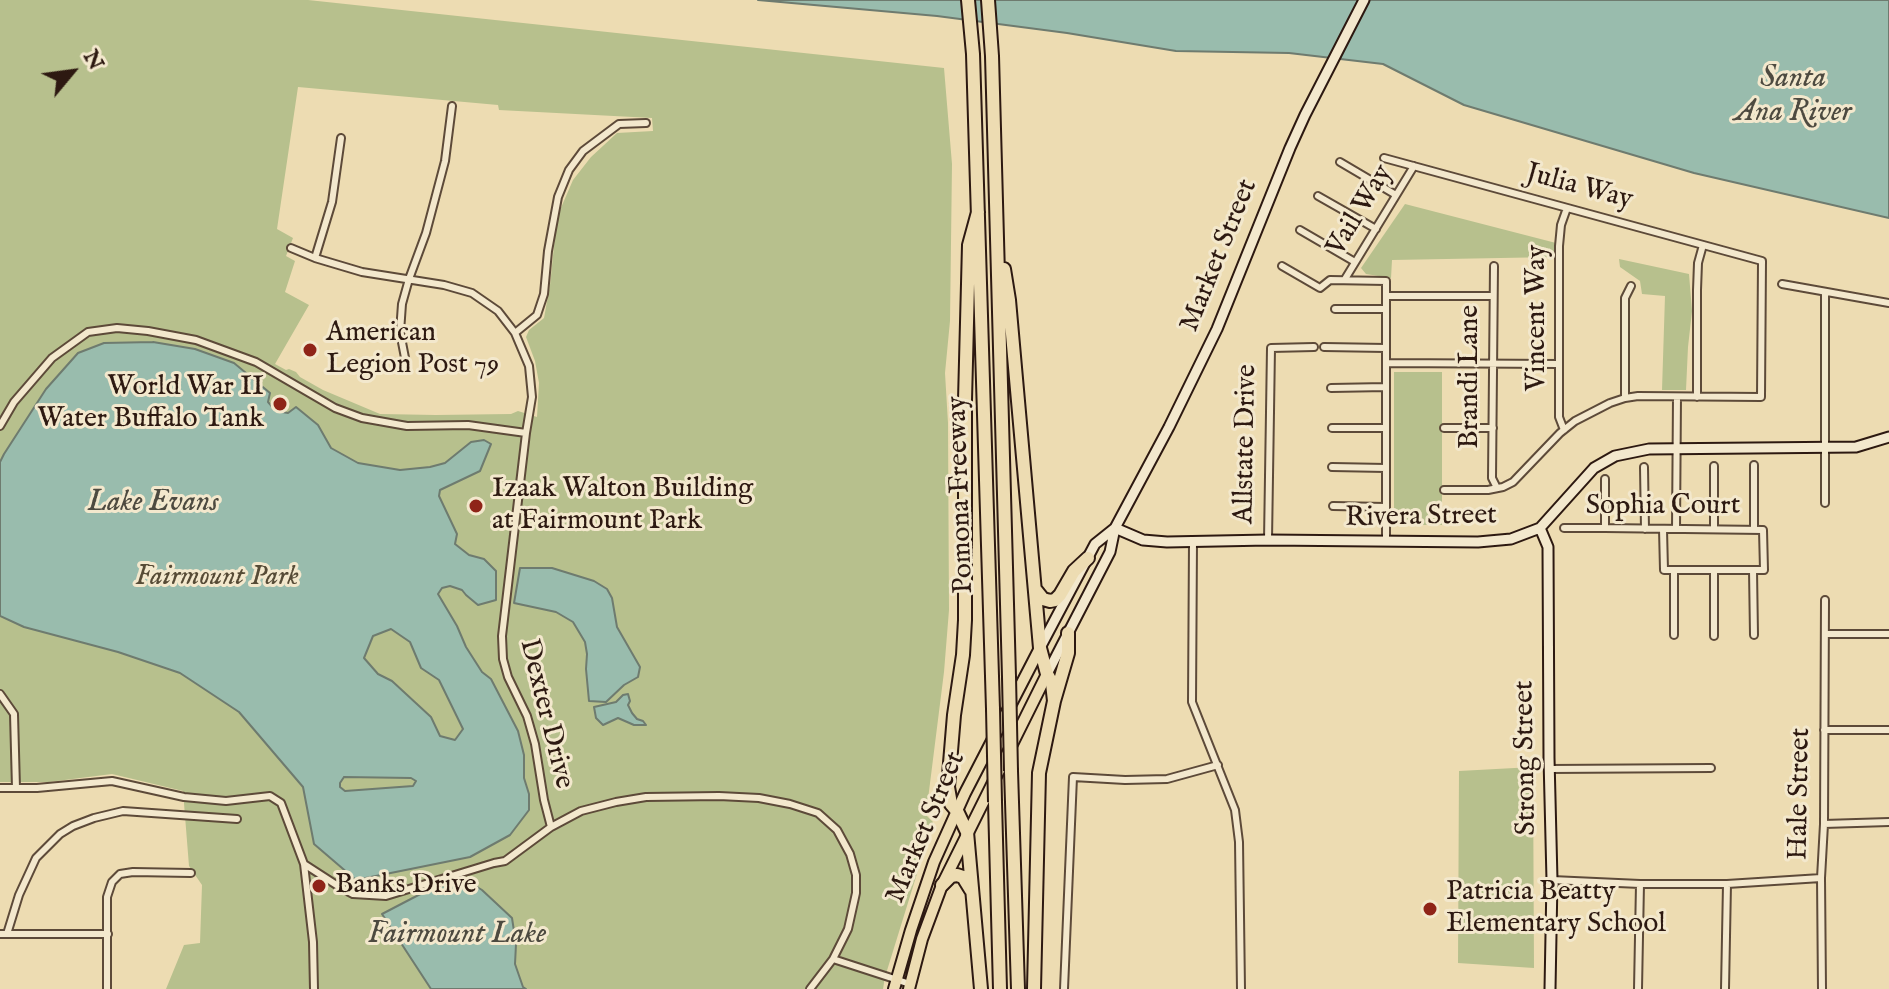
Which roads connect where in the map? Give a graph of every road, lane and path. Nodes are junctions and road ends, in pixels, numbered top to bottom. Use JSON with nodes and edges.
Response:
{"nodes":[{"id":1,"x":968,"y":0,"type":"edge"},
{"id":2,"x":988,"y":0,"type":"edge"},
{"id":3,"x":1364,"y":0,"type":"edge"},
{"id":4,"x":452,"y":106,"type":"dead end"},
{"id":5,"x":646,"y":123,"type":"dead end"},
{"id":6,"x":341,"y":138,"type":"dead end"},
{"id":7,"x":1384,"y":158,"type":"dead end"},
{"id":8,"x":1340,"y":162,"type":"dead end"},
{"id":9,"x":1414,"y":166,"type":"junction"},
{"id":10,"x":1396,"y":195,"type":"junction"},
{"id":11,"x":1318,"y":196,"type":"dead end"},
{"id":12,"x":1567,"y":208,"type":"junction"},
{"id":13,"x":978,"y":212,"type":"junction"},
{"id":14,"x":997,"y":218,"type":"junction"},
{"id":15,"x":1376,"y":229,"type":"junction"},
{"id":16,"x":1300,"y":230,"type":"dead end"},
{"id":17,"x":1703,"y":245,"type":"junction"},
{"id":18,"x":291,"y":248,"type":"dead end"},
{"id":19,"x":315,"y":258,"type":"junction"},
{"id":20,"x":1355,"y":262,"type":"junction"},
{"id":21,"x":1282,"y":266,"type":"dead end"},
{"id":22,"x":1494,"y":266,"type":"dead end"},
{"id":23,"x":409,"y":279,"type":"junction"},
{"id":24,"x":1345,"y":279,"type":"junction"},
{"id":25,"x":1782,"y":284,"type":"dead end"},
{"id":26,"x":1631,"y":286,"type":"dead end"},
{"id":27,"x":1825,"y":293,"type":"junction"},
{"id":28,"x":1386,"y":296,"type":"junction"},
{"id":29,"x":1493,"y":296,"type":"junction"},
{"id":30,"x":1889,"y":303,"type":"edge"},
{"id":31,"x":1335,"y":309,"type":"dead end"},
{"id":32,"x":1386,"y":309,"type":"junction"},
{"id":33,"x":515,"y":333,"type":"junction"},
{"id":34,"x":1314,"y":347,"type":"dead end"},
{"id":35,"x":1324,"y":347,"type":"dead end"},
{"id":36,"x":1386,"y":348,"type":"junction"},
{"id":37,"x":406,"y":363,"type":"dead end"},
{"id":38,"x":1386,"y":363,"type":"junction"},
{"id":39,"x":1493,"y":364,"type":"junction"},
{"id":40,"x":1559,"y":364,"type":"junction"},
{"id":41,"x":1386,"y":387,"type":"junction"},
{"id":42,"x":1331,"y":388,"type":"dead end"},
{"id":43,"x":1677,"y":397,"type":"junction"},
{"id":44,"x":1697,"y":397,"type":"junction"},
{"id":45,"x":1625,"y":398,"type":"junction"},
{"id":46,"x":0,"y":426,"type":"edge"},
{"id":47,"x":1332,"y":428,"type":"dead end"},
{"id":48,"x":1386,"y":428,"type":"junction"},
{"id":49,"x":1444,"y":428,"type":"dead end"},
{"id":50,"x":1493,"y":428,"type":"junction"},
{"id":51,"x":1564,"y":430,"type":"junction"},
{"id":52,"x":526,"y":433,"type":"junction"},
{"id":53,"x":1889,"y":437,"type":"edge"},
{"id":54,"x":1824,"y":448,"type":"junction"},
{"id":55,"x":1676,"y":449,"type":"junction"},
{"id":56,"x":1754,"y":465,"type":"dead end"},
{"id":57,"x":1714,"y":466,"type":"dead end"},
{"id":58,"x":1332,"y":467,"type":"dead end"},
{"id":59,"x":1644,"y":467,"type":"dead end"},
{"id":60,"x":1386,"y":468,"type":"junction"},
{"id":61,"x":1605,"y":479,"type":"dead end"},
{"id":62,"x":1497,"y":488,"type":"junction"},
{"id":63,"x":1444,"y":490,"type":"dead end"},
{"id":64,"x":1825,"y":503,"type":"dead end"},
{"id":65,"x":1333,"y":506,"type":"dead end"},
{"id":66,"x":1386,"y":507,"type":"junction"},
{"id":67,"x":1115,"y":528,"type":"junction"},
{"id":68,"x":1540,"y":528,"type":"junction"},
{"id":69,"x":1564,"y":528,"type":"dead end"},
{"id":70,"x":1605,"y":528,"type":"junction"},
{"id":71,"x":1645,"y":529,"type":"junction"},
{"id":72,"x":1663,"y":529,"type":"junction"},
{"id":73,"x":1676,"y":529,"type":"junction"},
{"id":74,"x":1714,"y":529,"type":"junction"},
{"id":75,"x":1754,"y":530,"type":"junction"},
{"id":76,"x":1268,"y":540,"type":"junction"},
{"id":77,"x":1386,"y":541,"type":"junction"},
{"id":78,"x":1193,"y":542,"type":"junction"},
{"id":79,"x":1088,"y":558,"type":"junction"},
{"id":80,"x":1674,"y":570,"type":"junction"},
{"id":81,"x":1714,"y":570,"type":"junction"},
{"id":82,"x":1753,"y":570,"type":"junction"},
{"id":83,"x":1035,"y":589,"type":"junction"},
{"id":84,"x":1825,"y":600,"type":"dead end"},
{"id":85,"x":1068,"y":633,"type":"junction"},
{"id":86,"x":1825,"y":634,"type":"junction"},
{"id":87,"x":1889,"y":634,"type":"edge"},
{"id":88,"x":1674,"y":635,"type":"dead end"},
{"id":89,"x":1754,"y":635,"type":"dead end"},
{"id":90,"x":1714,"y":636,"type":"dead end"},
{"id":91,"x":1040,"y":648,"type":"junction"},
{"id":92,"x":1047,"y":674,"type":"junction"},
{"id":93,"x":0,"y":694,"type":"edge"},
{"id":94,"x":1054,"y":701,"type":"junction"},
{"id":95,"x":1824,"y":730,"type":"junction"},
{"id":96,"x":1889,"y":730,"type":"edge"},
{"id":97,"x":1218,"y":765,"type":"junction"},
{"id":98,"x":1711,"y":768,"type":"dead end"},
{"id":99,"x":1549,"y":769,"type":"junction"},
{"id":100,"x":0,"y":788,"type":"edge"},
{"id":101,"x":16,"y":788,"type":"junction"},
{"id":102,"x":957,"y":811,"type":"junction"},
{"id":103,"x":237,"y":819,"type":"dead end"},
{"id":104,"x":1889,"y":822,"type":"edge"},
{"id":105,"x":1824,"y":824,"type":"junction"},
{"id":106,"x":551,"y":827,"type":"junction"},
{"id":107,"x":967,"y":832,"type":"junction"},
{"id":108,"x":304,"y":864,"type":"junction"},
{"id":109,"x":191,"y":873,"type":"dead end"},
{"id":110,"x":1821,"y":878,"type":"junction"},
{"id":111,"x":1552,"y":880,"type":"junction"},
{"id":112,"x":1640,"y":884,"type":"junction"},
{"id":113,"x":1727,"y":884,"type":"junction"},
{"id":114,"x":942,"y":885,"type":"junction"},
{"id":115,"x":973,"y":895,"type":"junction"},
{"id":116,"x":4,"y":934,"type":"edge"},
{"id":117,"x":108,"y":934,"type":"junction"},
{"id":118,"x":833,"y":959,"type":"junction"},
{"id":119,"x":895,"y":985,"type":"edge"},
{"id":120,"x":909,"y":986,"type":"edge"},
{"id":121,"x":107,"y":989,"type":"edge"},
{"id":122,"x":314,"y":989,"type":"edge"},
{"id":123,"x":810,"y":989,"type":"edge"},
{"id":124,"x":981,"y":989,"type":"edge"},
{"id":125,"x":1000,"y":989,"type":"edge"},
{"id":126,"x":1018,"y":989,"type":"edge"},
{"id":127,"x":1034,"y":989,"type":"edge"},
{"id":128,"x":1064,"y":989,"type":"edge"},
{"id":129,"x":1241,"y":989,"type":"edge"},
{"id":130,"x":1550,"y":989,"type":"edge"},
{"id":131,"x":1638,"y":989,"type":"edge"},
{"id":132,"x":1725,"y":989,"type":"edge"},
{"id":133,"x":1822,"y":989,"type":"edge"}],
"edges":[{"from":1,"to":13,"type":"highway","name":"Pomona Freeway"},
{"from":2,"to":14,"type":"highway","name":"Pomona Freeway"},
{"from":3,"to":67,"type":"street","name":"Market Street"},
{"from":4,"to":23,"type":"street"},
{"from":5,"to":33,"type":"street"},
{"from":6,"to":19,"type":"street"},
{"from":7,"to":9,"type":"street","name":"Julia Way"},
{"from":8,"to":10,"type":"street"},
{"from":9,"to":10,"type":"street","name":"Vail Way"},
{"from":9,"to":12,"type":"street","name":"Julia Way"},
{"from":10,"to":15,"type":"street","name":"Vail Way"},
{"from":11,"to":15,"type":"street"},
{"from":12,"to":17,"type":"street","name":"Julia Way"},
{"from":12,"to":40,"type":"street","name":"Vincent Way"},
{"from":13,"to":102,"type":"highway"},
{"from":13,"to":125,"type":"highway","name":"Pomona Freeway","bridge":true},
{"from":14,"to":83,"type":"highway"},
{"from":14,"to":126,"type":"highway","name":"Pomona Freeway","bridge":true},
{"from":15,"to":20,"type":"street","name":"Vail Way"},
{"from":16,"to":20,"type":"street"},
{"from":17,"to":44,"type":"street"},
{"from":17,"to":44,"type":"street","name":"Julia Way"},
{"from":18,"to":19,"type":"street"},
{"from":19,"to":23,"type":"street"},
{"from":20,"to":24,"type":"street","name":"Vail Way"},
{"from":21,"to":24,"type":"street"},
{"from":22,"to":29,"type":"street","name":"Brandi Lane"},
{"from":23,"to":33,"type":"street"},
{"from":23,"to":37,"type":"street"},
{"from":24,"to":28,"type":"street"},
{"from":25,"to":27,"type":"street"},
{"from":26,"to":45,"type":"street"},
{"from":27,"to":30,"type":"street"},
{"from":27,"to":54,"type":"street"},
{"from":28,"to":29,"type":"street"},
{"from":28,"to":32,"type":"street"},
{"from":29,"to":39,"type":"street","name":"Brandi Lane"},
{"from":31,"to":32,"type":"street"},
{"from":32,"to":36,"type":"street"},
{"from":33,"to":52,"type":"street","name":"Dexter Drive"},
{"from":34,"to":76,"type":"street","name":"Allstate Drive"},
{"from":35,"to":36,"type":"street"},
{"from":36,"to":38,"type":"street"},
{"from":38,"to":39,"type":"street"},
{"from":38,"to":41,"type":"street"},
{"from":39,"to":40,"type":"street"},
{"from":39,"to":50,"type":"street","name":"Brandi Lane"},
{"from":40,"to":51,"type":"street","name":"Vincent Way"},
{"from":41,"to":42,"type":"street"},
{"from":41,"to":48,"type":"street"},
{"from":43,"to":44,"type":"street"},
{"from":43,"to":45,"type":"street"},
{"from":43,"to":55,"type":"street"},
{"from":45,"to":51,"type":"street"},
{"from":46,"to":52,"type":"street"},
{"from":47,"to":48,"type":"street"},
{"from":48,"to":60,"type":"street"},
{"from":49,"to":50,"type":"street"},
{"from":50,"to":62,"type":"street","name":"Brandi Lane"},
{"from":51,"to":62,"type":"street"},
{"from":52,"to":106,"type":"street","name":"Dexter Drive"},
{"from":53,"to":54,"type":"street"},
{"from":54,"to":55,"type":"street"},
{"from":54,"to":64,"type":"street"},
{"from":55,"to":68,"type":"street"},
{"from":55,"to":73,"type":"street"},
{"from":56,"to":75,"type":"street"},
{"from":57,"to":74,"type":"street"},
{"from":58,"to":60,"type":"street"},
{"from":59,"to":71,"type":"street"},
{"from":60,"to":66,"type":"street"},
{"from":61,"to":70,"type":"street"},
{"from":62,"to":63,"type":"street"},
{"from":65,"to":66,"type":"street"},
{"from":66,"to":77,"type":"street"},
{"from":67,"to":78,"type":"street","name":"Rivera Street"},
{"from":67,"to":79,"type":"street","name":"Market Street"},
{"from":67,"to":85,"type":"street","name":"Market Street"},
{"from":68,"to":77,"type":"street","name":"Rivera Street"},
{"from":68,"to":99,"type":"street","name":"Strong Street"},
{"from":69,"to":70,"type":"street","name":"Sophia Court"},
{"from":70,"to":71,"type":"street","name":"Sophia Court"},
{"from":71,"to":72,"type":"street","name":"Sophia Court"},
{"from":72,"to":73,"type":"street","name":"Sophia Court"},
{"from":72,"to":80,"type":"street"},
{"from":73,"to":74,"type":"street","name":"Sophia Court"},
{"from":74,"to":75,"type":"street","name":"Sophia Court"},
{"from":75,"to":82,"type":"street","name":"Sophia Court"},
{"from":76,"to":77,"type":"street","name":"Rivera Street"},
{"from":76,"to":78,"type":"street","name":"Rivera Street"},
{"from":78,"to":97,"type":"street"},
{"from":79,"to":83,"type":"highway"},
{"from":79,"to":91,"type":"street","name":"Market Street"},
{"from":80,"to":81,"type":"street"},
{"from":80,"to":88,"type":"street"},
{"from":81,"to":82,"type":"street"},
{"from":81,"to":90,"type":"street"},
{"from":82,"to":89,"type":"street"},
{"from":83,"to":91,"type":"highway"},
{"from":84,"to":86,"type":"street","name":"Hale Street"},
{"from":85,"to":92,"type":"street","name":"Market Street"},
{"from":85,"to":94,"type":"highway"},
{"from":86,"to":87,"type":"street"},
{"from":86,"to":95,"type":"street","name":"Hale Street"},
{"from":91,"to":92,"type":"highway"},
{"from":91,"to":102,"type":"main road","name":"Market Street"},
{"from":92,"to":94,"type":"highway"},
{"from":92,"to":107,"type":"main road","name":"Market Street"},
{"from":93,"to":101,"type":"street"},
{"from":94,"to":127,"type":"highway"},
{"from":95,"to":96,"type":"street"},
{"from":95,"to":105,"type":"street","name":"Hale Street"},
{"from":97,"to":128,"type":"street"},
{"from":97,"to":129,"type":"street"},
{"from":98,"to":99,"type":"street"},
{"from":99,"to":111,"type":"street","name":"Strong Street"},
{"from":100,"to":101,"type":"street"},
{"from":101,"to":108,"type":"street"},
{"from":102,"to":107,"type":"highway"},
{"from":102,"to":119,"type":"main road","name":"Market Street"},
{"from":103,"to":116,"type":"street"},
{"from":104,"to":105,"type":"street"},
{"from":105,"to":110,"type":"street","name":"Hale Street"},
{"from":106,"to":108,"type":"street"},
{"from":106,"to":118,"type":"street"},
{"from":107,"to":114,"type":"main road","name":"Market Street"},
{"from":107,"to":115,"type":"highway"},
{"from":108,"to":122,"type":"street"},
{"from":109,"to":117,"type":"street"},
{"from":110,"to":113,"type":"street"},
{"from":110,"to":133,"type":"street","name":"Hale Street"},
{"from":111,"to":112,"type":"street"},
{"from":111,"to":130,"type":"street","name":"Strong Street"},
{"from":112,"to":113,"type":"street"},
{"from":112,"to":131,"type":"street"},
{"from":113,"to":132,"type":"street"},
{"from":114,"to":115,"type":"highway"},
{"from":114,"to":120,"type":"main road","name":"Market Street"},
{"from":115,"to":124,"type":"highway"},
{"from":116,"to":117,"type":"street"},
{"from":117,"to":121,"type":"street"},
{"from":118,"to":119,"type":"street"},
{"from":118,"to":123,"type":"street"},
{"from":119,"to":120,"type":"street"}]}
